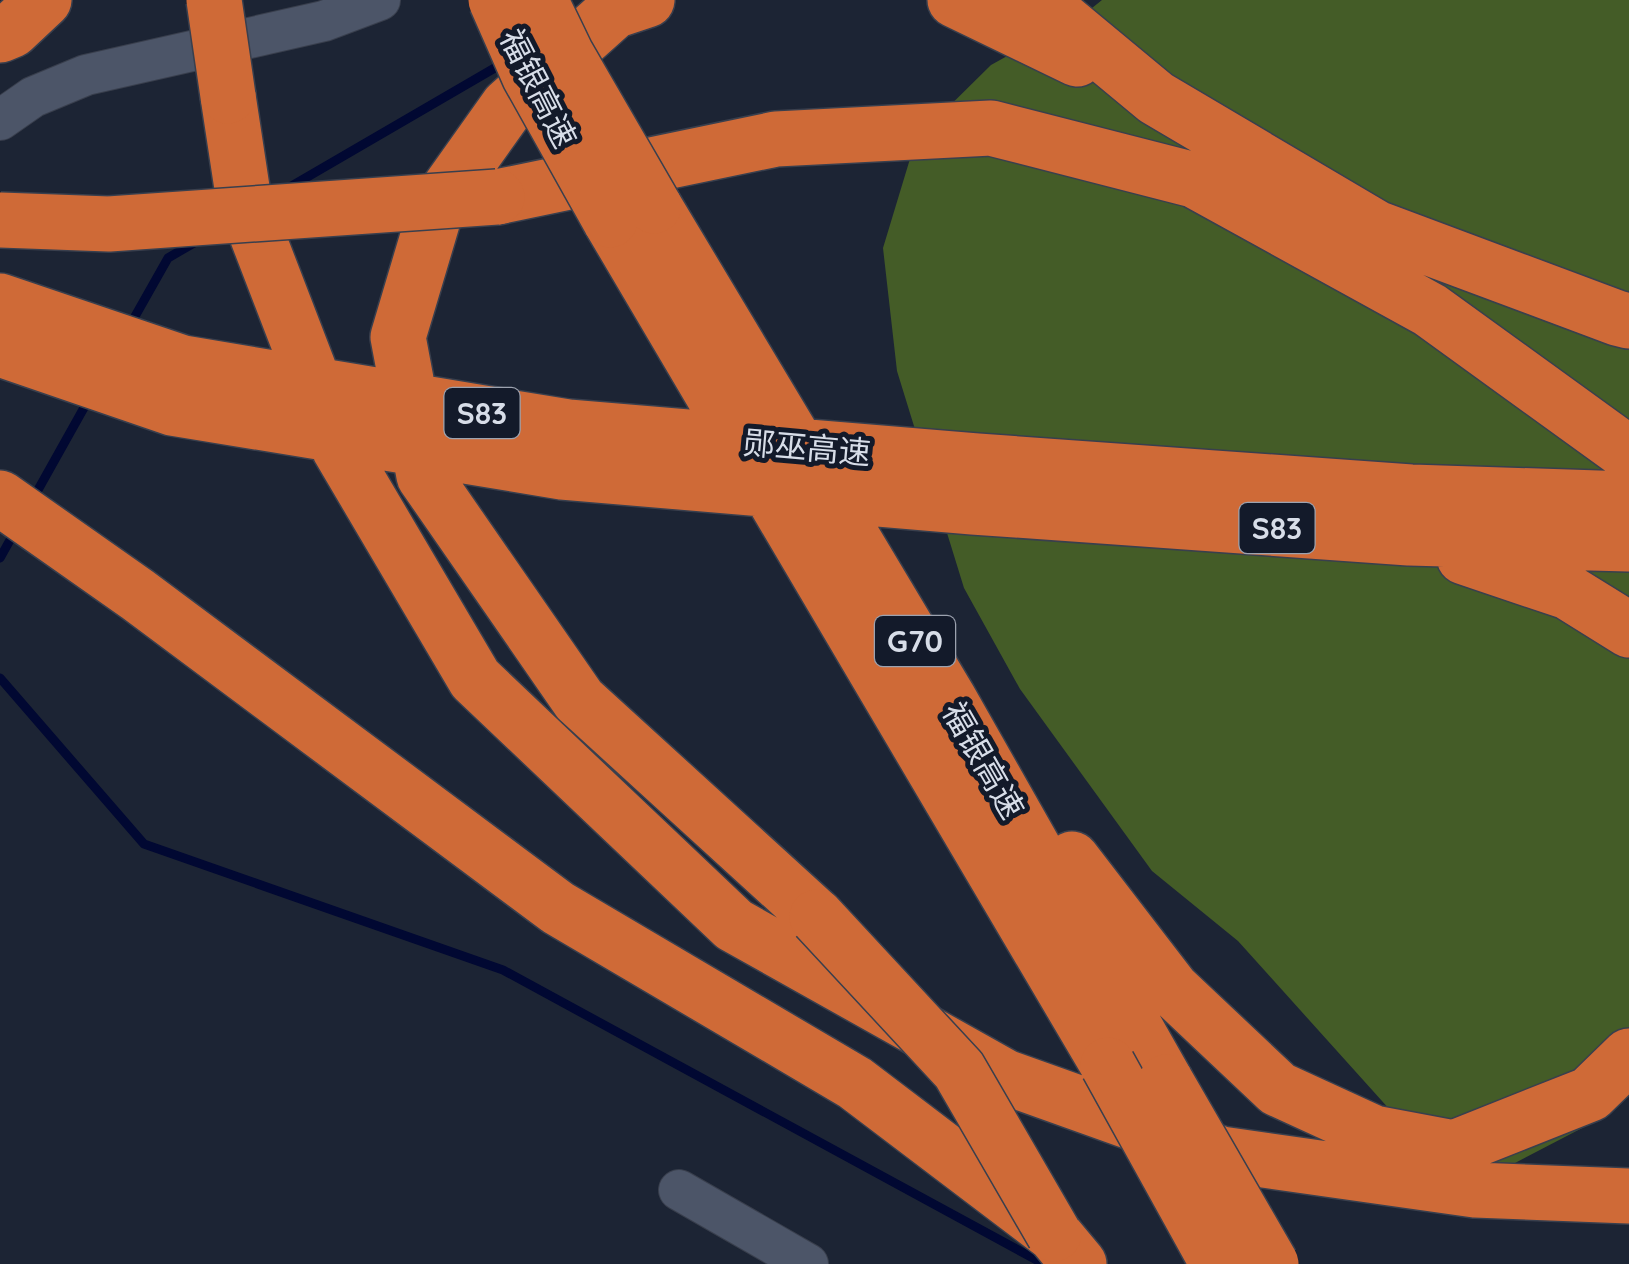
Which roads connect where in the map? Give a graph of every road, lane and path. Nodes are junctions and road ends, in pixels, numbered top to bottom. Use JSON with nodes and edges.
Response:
{"nodes":[{"id":1,"x":214,"y":0,"type":"edge"},
{"id":2,"x":380,"y":0,"type":"edge"},
{"id":3,"x":496,"y":0,"type":"edge"},
{"id":4,"x":540,"y":0,"type":"edge"},
{"id":5,"x":647,"y":0,"type":"edge"},
{"id":6,"x":955,"y":0,"type":"edge"},
{"id":7,"x":1038,"y":0,"type":"edge"},
{"id":8,"x":1156,"y":98,"type":"junction"},
{"id":9,"x":0,"y":120,"type":"edge"},
{"id":10,"x":632,"y":213,"type":"junction"},
{"id":11,"x":0,"y":220,"type":"edge"},
{"id":12,"x":0,"y":300,"type":"edge"},
{"id":13,"x":1629,"y":320,"type":"edge"},
{"id":14,"x":0,"y":349,"type":"edge"},
{"id":15,"x":1629,"y":454,"type":"edge"},
{"id":16,"x":0,"y":498,"type":"edge"},
{"id":17,"x":1629,"y":498,"type":"edge"},
{"id":18,"x":1409,"y":538,"type":"junction"},
{"id":19,"x":1629,"y":544,"type":"edge"},
{"id":20,"x":1629,"y":630,"type":"edge"},
{"id":21,"x":949,"y":699,"type":"junction"},
{"id":22,"x":1629,"y":1056,"type":"edge"},
{"id":23,"x":679,"y":1190,"type":"dead end"},
{"id":24,"x":1629,"y":1196,"type":"edge"},
{"id":25,"x":1067,"y":1249,"type":"edge"},
{"id":26,"x":808,"y":1264,"type":"edge"},
{"id":27,"x":1218,"y":1264,"type":"edge"},
{"id":28,"x":1271,"y":1264,"type":"edge"}],
"edges":[{"from":1,"to":24,"type":"highway","bridge":true},
{"from":2,"to":9,"type":"street"},
{"from":3,"to":10,"type":"highway","name":"福银高速","number":"G70","bridge":true},
{"from":4,"to":10,"type":"highway","name":"福银高速","number":"G70","bridge":true},
{"from":5,"to":25,"type":"highway","bridge":true},
{"from":6,"to":8,"type":"highway"},
{"from":7,"to":8,"type":"highway"},
{"from":8,"to":13,"type":"highway"},
{"from":10,"to":21,"type":"highway","name":"福银高速","number":"G70"},
{"from":10,"to":27,"type":"highway","name":"福银高速","number":"G70","bridge":true},
{"from":11,"to":15,"type":"highway","bridge":true},
{"from":12,"to":17,"type":"highway","name":"郧巫高速","number":"S83"},
{"from":14,"to":18,"type":"highway","name":"郧巫高速","number":"S83"},
{"from":16,"to":25,"type":"highway"},
{"from":18,"to":19,"type":"highway","name":"郧巫高速","number":"S83"},
{"from":18,"to":20,"type":"highway"},
{"from":21,"to":22,"type":"highway"},
{"from":21,"to":28,"type":"highway","name":"福银高速","number":"G70","bridge":true},
{"from":23,"to":26,"type":"street"}]}
